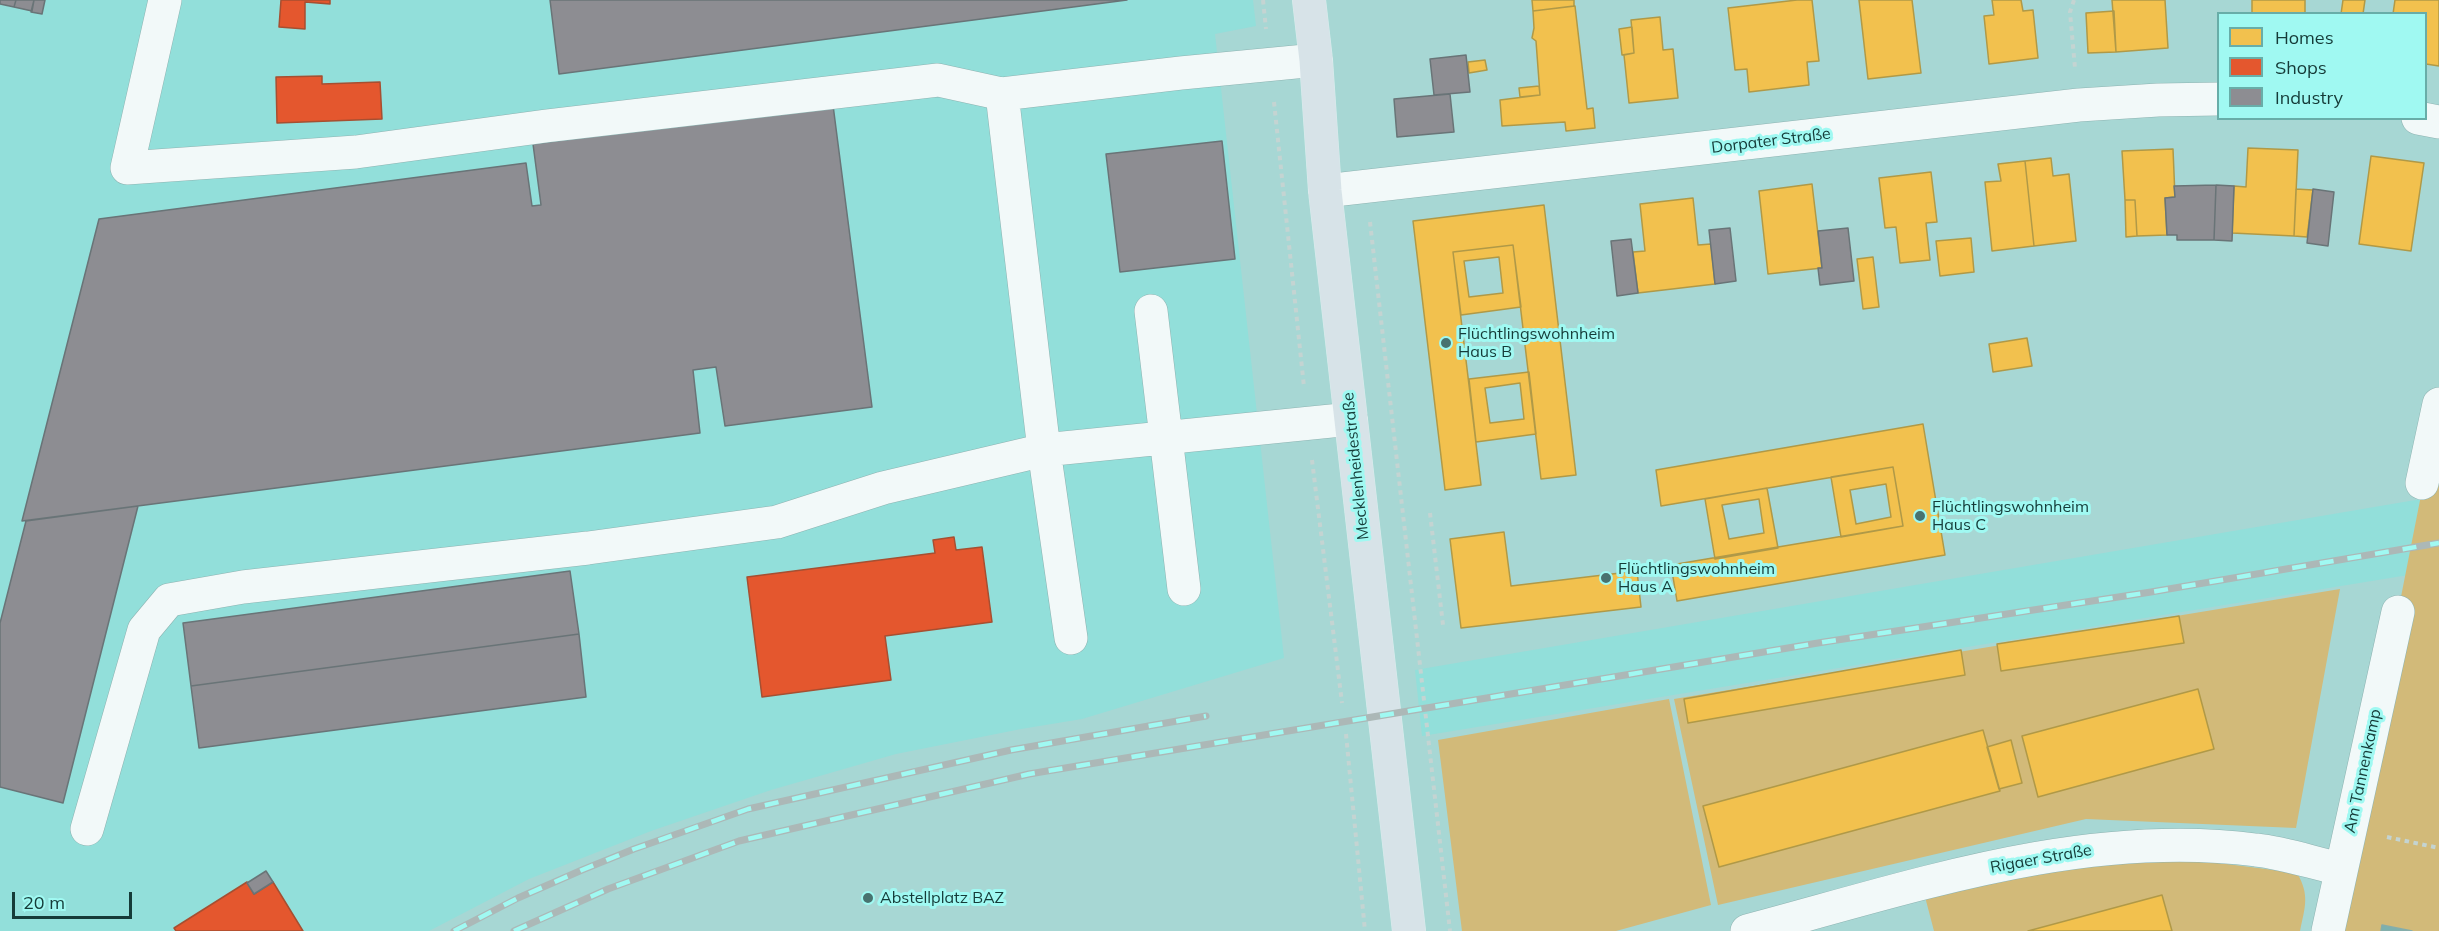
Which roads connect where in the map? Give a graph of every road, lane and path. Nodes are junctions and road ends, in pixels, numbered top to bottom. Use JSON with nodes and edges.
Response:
{"nodes":[{"id":1,"x":165,"y":0,"type":"edge"},
{"id":2,"x":1263,"y":0,"type":"edge"},
{"id":3,"x":1309,"y":0,"type":"edge"},
{"id":4,"x":2074,"y":0,"type":"edge"},
{"id":5,"x":1316,"y":60,"type":"junction"},
{"id":6,"x":1270,"y":64,"type":"junction"},
{"id":7,"x":1002,"y":94,"type":"junction"},
{"id":8,"x":2217,"y":99,"type":"edge"},
{"id":9,"x":2079,"y":105,"type":"junction"},
{"id":10,"x":1365,"y":188,"type":"junction"},
{"id":11,"x":1325,"y":191,"type":"junction"},
{"id":12,"x":1151,"y":311,"type":"dead end"},
{"id":13,"x":2439,"y":404,"type":"edge"},
{"id":14,"x":1351,"y":419,"type":"junction"},
{"id":15,"x":1308,"y":422,"type":"junction"},
{"id":16,"x":1165,"y":438,"type":"junction"},
{"id":17,"x":1044,"y":450,"type":"junction"},
{"id":18,"x":2422,"y":483,"type":"dead end"},
{"id":19,"x":1430,"y":513,"type":"dead end"},
{"id":20,"x":1184,"y":589,"type":"dead end"},
{"id":21,"x":2398,"y":612,"type":"dead end"},
{"id":22,"x":1443,"y":624,"type":"dead end"},
{"id":23,"x":1071,"y":638,"type":"dead end"},
{"id":24,"x":1343,"y":710,"type":"dead end"},
{"id":25,"x":1346,"y":733,"type":"dead end"},
{"id":26,"x":87,"y":829,"type":"dead end"},
{"id":27,"x":2402,"y":840,"type":"dead end"},
{"id":28,"x":2439,"y":848,"type":"edge"},
{"id":29,"x":2341,"y":869,"type":"junction"},
{"id":30,"x":1365,"y":931,"type":"edge"},
{"id":31,"x":1409,"y":931,"type":"edge"},
{"id":32,"x":1450,"y":931,"type":"edge"},
{"id":33,"x":1746,"y":931,"type":"edge"},
{"id":34,"x":2328,"y":931,"type":"edge"}],
"edges":[{"from":1,"to":7,"type":"street"},
{"from":2,"to":6,"type":"path"},
{"from":3,"to":5,"type":"main road","name":"Mecklenheidestraße"},
{"from":4,"to":9,"type":"path"},
{"from":5,"to":6,"type":"street"},
{"from":5,"to":11,"type":"main road","name":"Mecklenheidestraße"},
{"from":6,"to":7,"type":"street"},
{"from":6,"to":15,"type":"path"},
{"from":7,"to":17,"type":"street"},
{"from":8,"to":9,"type":"street","name":"Dorpater Straße"},
{"from":9,"to":10,"type":"street","name":"Dorpater Straße"},
{"from":10,"to":11,"type":"street","name":"Dorpater Straße"},
{"from":10,"to":32,"type":"path"},
{"from":11,"to":14,"type":"main road","name":"Mecklenheidestraße"},
{"from":12,"to":16,"type":"street"},
{"from":13,"to":18,"type":"street"},
{"from":14,"to":15,"type":"street"},
{"from":14,"to":31,"type":"main road","name":"Mecklenheidestraße"},
{"from":15,"to":16,"type":"street"},
{"from":15,"to":24,"type":"path"},
{"from":16,"to":17,"type":"street"},
{"from":16,"to":20,"type":"street"},
{"from":17,"to":23,"type":"street"},
{"from":17,"to":26,"type":"street"},
{"from":19,"to":22,"type":"path"},
{"from":21,"to":29,"type":"street","name":"Am Tannenkamp"},
{"from":25,"to":30,"type":"path"},
{"from":27,"to":28,"type":"path"},
{"from":29,"to":33,"type":"street","name":"Rigaer Straße"},
{"from":29,"to":34,"type":"street","name":"Am Tannenkamp"}]}
